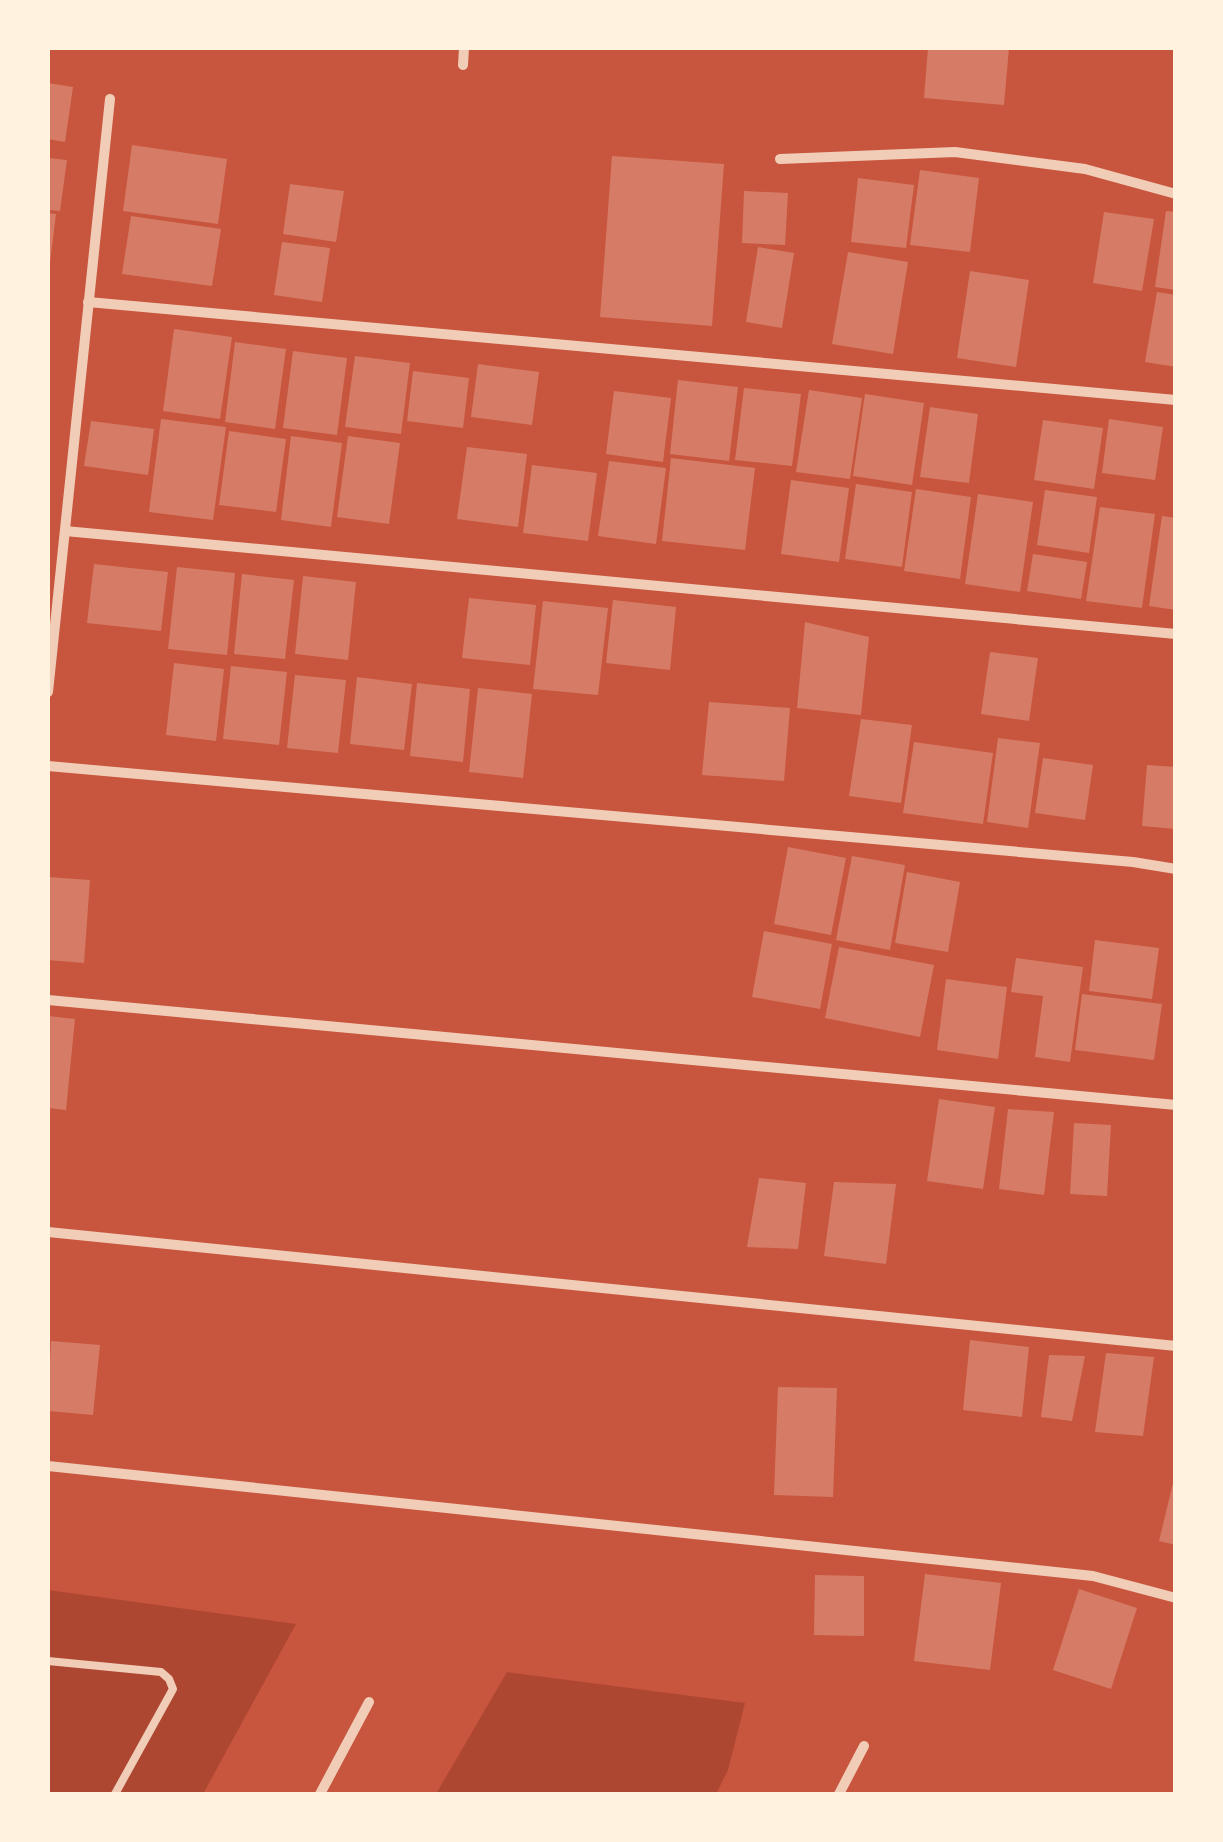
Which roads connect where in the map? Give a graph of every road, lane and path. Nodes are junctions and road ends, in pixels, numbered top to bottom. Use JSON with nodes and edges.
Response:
{"nodes":[{"id":1,"x":464,"y":48,"type":"edge"},
{"id":2,"x":463,"y":66,"type":"dead end"},
{"id":3,"x":110,"y":99,"type":"dead end"},
{"id":4,"x":780,"y":159,"type":"dead end"},
{"id":5,"x":1176,"y":194,"type":"edge"},
{"id":6,"x":88,"y":302,"type":"junction"},
{"id":7,"x":1176,"y":400,"type":"edge"},
{"id":8,"x":64,"y":531,"type":"junction"},
{"id":9,"x":1176,"y":634,"type":"edge"},
{"id":10,"x":48,"y":692,"type":"edge"},
{"id":11,"x":48,"y":766,"type":"edge"},
{"id":12,"x":1176,"y":869,"type":"edge"},
{"id":13,"x":48,"y":1000,"type":"edge"},
{"id":14,"x":1176,"y":1105,"type":"edge"},
{"id":15,"x":48,"y":1232,"type":"edge"},
{"id":16,"x":1176,"y":1346,"type":"edge"},
{"id":17,"x":48,"y":1466,"type":"edge"},
{"id":18,"x":1176,"y":1598,"type":"edge"},
{"id":19,"x":48,"y":1661,"type":"edge"},
{"id":20,"x":369,"y":1702,"type":"dead end"},
{"id":21,"x":864,"y":1746,"type":"dead end"},
{"id":22,"x":114,"y":1794,"type":"edge"},
{"id":23,"x":320,"y":1794,"type":"edge"},
{"id":24,"x":840,"y":1794,"type":"edge"}],
"edges":[{"from":1,"to":2,"type":"street"},
{"from":3,"to":6,"type":"street"},
{"from":4,"to":5,"type":"street"},
{"from":6,"to":7,"type":"street"},
{"from":6,"to":8,"type":"street"},
{"from":8,"to":9,"type":"street"},
{"from":8,"to":10,"type":"street"},
{"from":11,"to":12,"type":"street"},
{"from":13,"to":14,"type":"street"},
{"from":15,"to":16,"type":"street"},
{"from":17,"to":18,"type":"street"},
{"from":19,"to":22,"type":"lane"},
{"from":20,"to":23,"type":"street"},
{"from":21,"to":24,"type":"street"}]}
